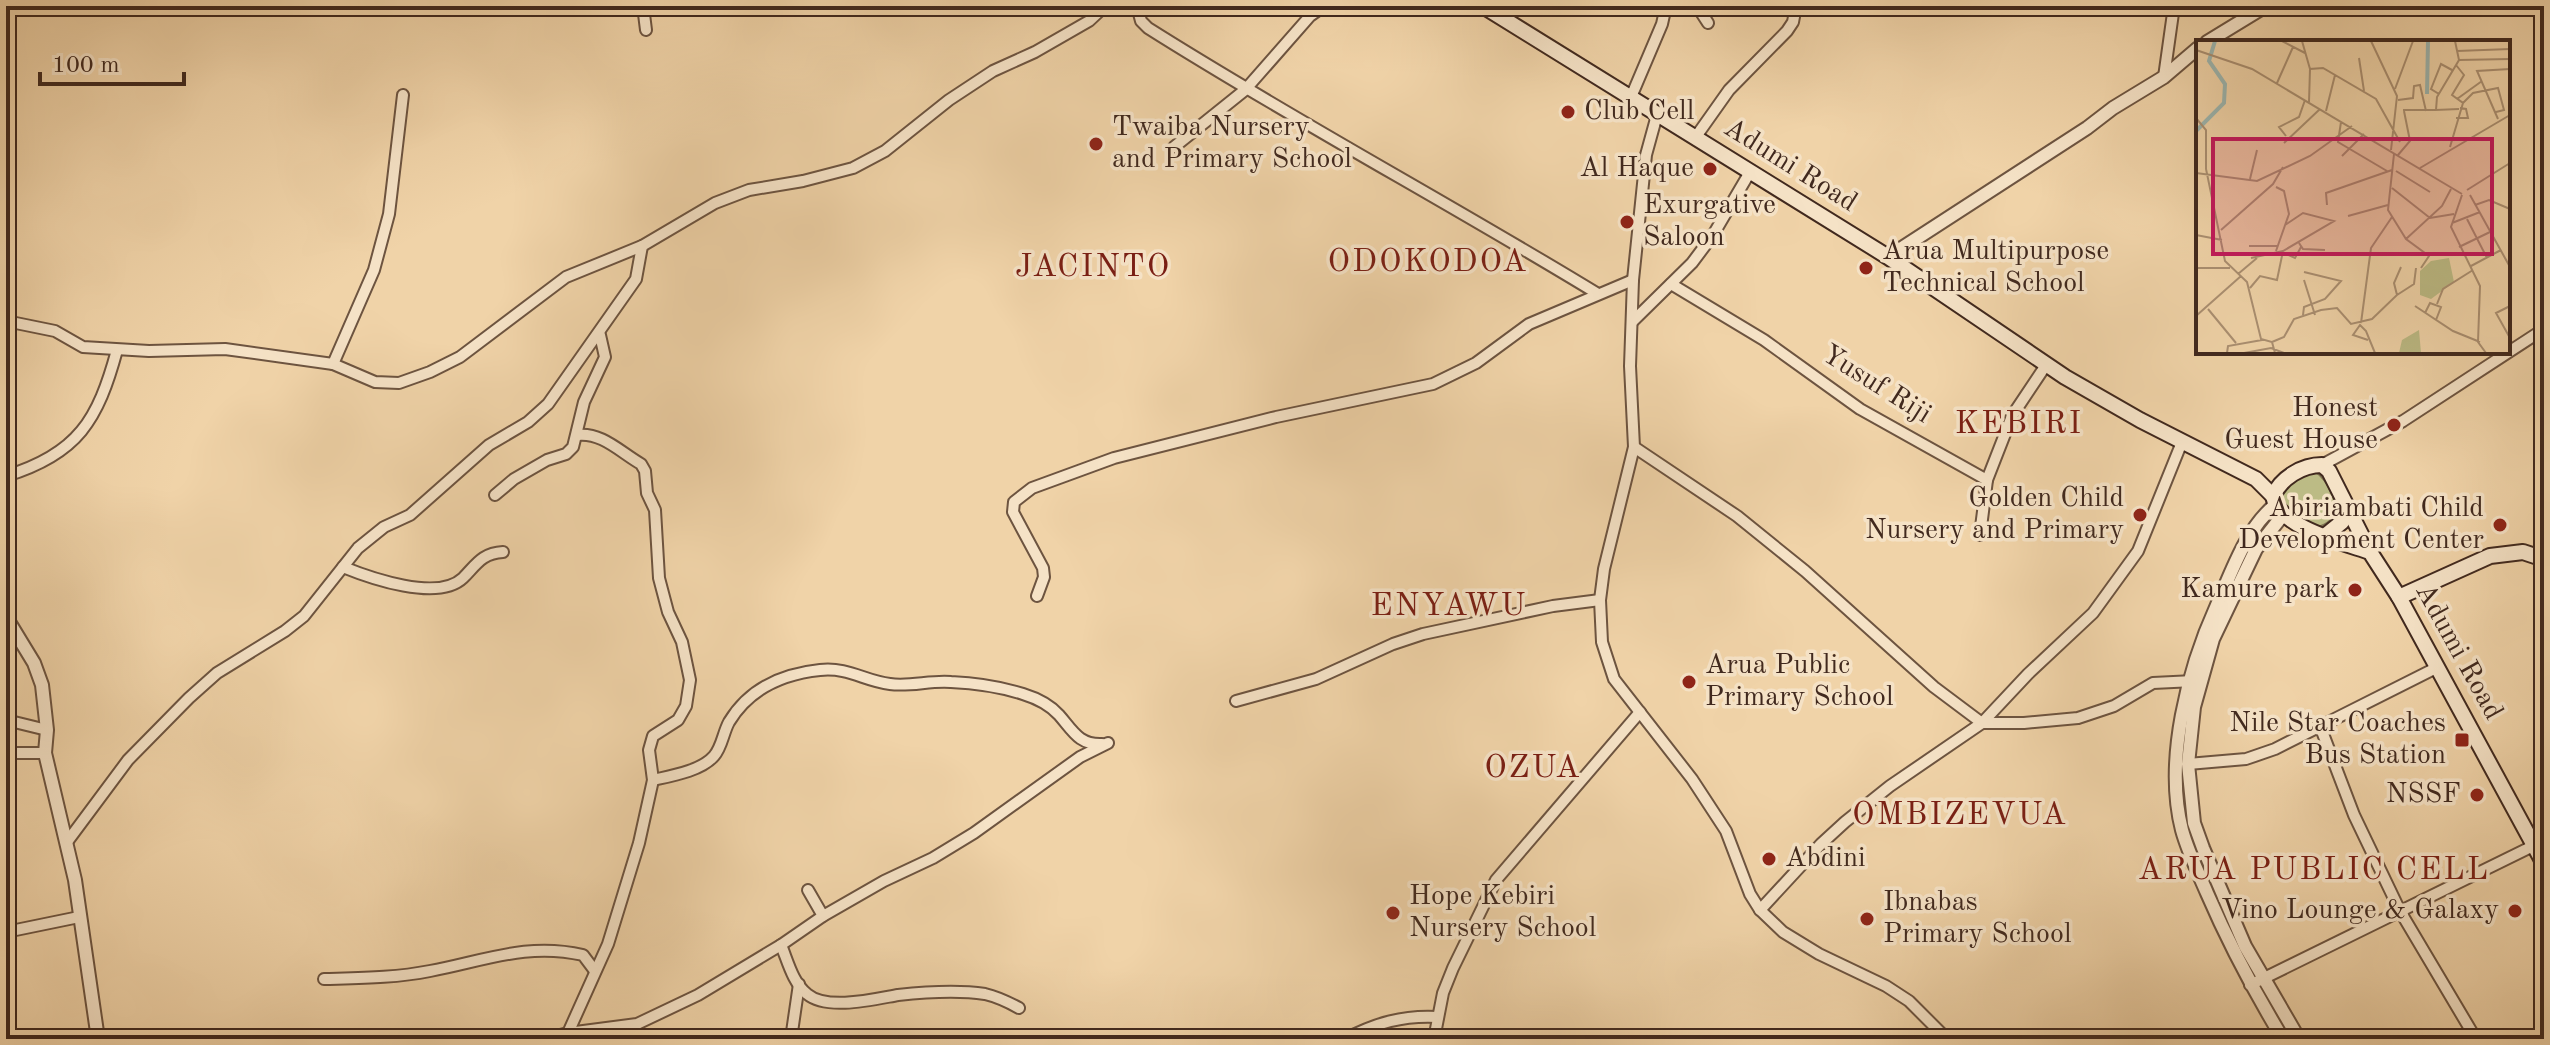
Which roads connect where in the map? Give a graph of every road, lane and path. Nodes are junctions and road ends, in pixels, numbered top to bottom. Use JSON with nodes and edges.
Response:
{"nodes":[{"id":1,"x":643,"y":6,"type":"edge"},
{"id":2,"x":1105,"y":6,"type":"edge"},
{"id":3,"x":1137,"y":6,"type":"edge"},
{"id":4,"x":1324,"y":6,"type":"edge"},
{"id":5,"x":1483,"y":6,"type":"edge"},
{"id":6,"x":1666,"y":6,"type":"edge"},
{"id":7,"x":1697,"y":6,"type":"edge"},
{"id":8,"x":1796,"y":6,"type":"edge"},
{"id":9,"x":2174,"y":6,"type":"edge"},
{"id":10,"x":2266,"y":6,"type":"edge"},
{"id":11,"x":1708,"y":23,"type":"dead end"},
{"id":12,"x":646,"y":30,"type":"dead end"},
{"id":13,"x":2210,"y":40,"type":"edge"},
{"id":14,"x":2196,"y":50,"type":"edge"},
{"id":15,"x":2164,"y":77,"type":"junction"},
{"id":16,"x":1245,"y":90,"type":"junction"},
{"id":17,"x":403,"y":95,"type":"dead end"},
{"id":18,"x":1631,"y":97,"type":"junction"},
{"id":19,"x":1657,"y":115,"type":"junction"},
{"id":20,"x":1695,"y":138,"type":"junction"},
{"id":21,"x":1174,"y":147,"type":"dead end"},
{"id":22,"x":1750,"y":172,"type":"junction"},
{"id":23,"x":642,"y":246,"type":"junction"},
{"id":24,"x":1888,"y":257,"type":"junction"},
{"id":25,"x":1633,"y":280,"type":"junction"},
{"id":26,"x":1671,"y":284,"type":"junction"},
{"id":27,"x":1598,"y":294,"type":"junction"},
{"id":28,"x":6,"y":321,"type":"edge"},
{"id":29,"x":1632,"y":322,"type":"junction"},
{"id":30,"x":2544,"y":329,"type":"edge"},
{"id":31,"x":600,"y":335,"type":"junction"},
{"id":32,"x":117,"y":350,"type":"junction"},
{"id":33,"x":2510,"y":351,"type":"edge"},
{"id":34,"x":2506,"y":354,"type":"edge"},
{"id":35,"x":333,"y":364,"type":"junction"},
{"id":36,"x":2046,"y":365,"type":"junction"},
{"id":37,"x":577,"y":435,"type":"junction"},
{"id":38,"x":2182,"y":442,"type":"junction"},
{"id":39,"x":1634,"y":447,"type":"junction"},
{"id":40,"x":2322,"y":465,"type":"junction"},
{"id":41,"x":6,"y":476,"type":"edge"},
{"id":42,"x":1987,"y":480,"type":"junction"},
{"id":43,"x":495,"y":495,"type":"dead end"},
{"id":44,"x":2278,"y":500,"type":"junction"},
{"id":45,"x":2348,"y":509,"type":"junction"},
{"id":46,"x":1980,"y":535,"type":"dead end"},
{"id":47,"x":2326,"y":535,"type":"junction"},
{"id":48,"x":503,"y":552,"type":"dead end"},
{"id":49,"x":2370,"y":552,"type":"junction"},
{"id":50,"x":2544,"y":559,"type":"edge"},
{"id":51,"x":343,"y":567,"type":"junction"},
{"id":52,"x":1037,"y":596,"type":"dead end"},
{"id":53,"x":2399,"y":597,"type":"junction"},
{"id":54,"x":1600,"y":600,"type":"junction"},
{"id":55,"x":6,"y":617,"type":"edge"},
{"id":56,"x":2438,"y":667,"type":"junction"},
{"id":57,"x":2196,"y":681,"type":"junction"},
{"id":58,"x":1236,"y":701,"type":"dead end"},
{"id":59,"x":1640,"y":712,"type":"junction"},
{"id":60,"x":6,"y":720,"type":"edge"},
{"id":61,"x":1982,"y":723,"type":"junction"},
{"id":62,"x":2320,"y":726,"type":"junction"},
{"id":63,"x":47,"y":730,"type":"junction"},
{"id":64,"x":6,"y":753,"type":"edge"},
{"id":65,"x":45,"y":753,"type":"junction"},
{"id":66,"x":2188,"y":764,"type":"junction"},
{"id":67,"x":653,"y":780,"type":"junction"},
{"id":68,"x":67,"y":842,"type":"junction"},
{"id":69,"x":2533,"y":846,"type":"junction"},
{"id":70,"x":2544,"y":864,"type":"edge"},
{"id":71,"x":808,"y":890,"type":"dead end"},
{"id":72,"x":1760,"y":910,"type":"junction"},
{"id":73,"x":2400,"y":911,"type":"junction"},
{"id":74,"x":823,"y":916,"type":"junction"},
{"id":75,"x":79,"y":917,"type":"junction"},
{"id":76,"x":6,"y":932,"type":"edge"},
{"id":77,"x":781,"y":945,"type":"junction"},
{"id":78,"x":595,"y":971,"type":"junction"},
{"id":79,"x":2263,"y":978,"type":"junction"},
{"id":80,"x":324,"y":979,"type":"dead end"},
{"id":81,"x":799,"y":984,"type":"junction"},
{"id":82,"x":2250,"y":985,"type":"junction"},
{"id":83,"x":1019,"y":1008,"type":"dead end"},
{"id":84,"x":1438,"y":1017,"type":"junction"},
{"id":85,"x":568,"y":1033,"type":"junction"},
{"id":86,"x":639,"y":1034,"type":"edge"},
{"id":87,"x":98,"y":1039,"type":"edge"},
{"id":88,"x":544,"y":1039,"type":"edge"},
{"id":89,"x":789,"y":1039,"type":"edge"},
{"id":90,"x":1345,"y":1039,"type":"edge"},
{"id":91,"x":1434,"y":1039,"type":"edge"},
{"id":92,"x":1947,"y":1039,"type":"edge"},
{"id":93,"x":2283,"y":1039,"type":"edge"},
{"id":94,"x":2299,"y":1039,"type":"edge"},
{"id":95,"x":2476,"y":1039,"type":"edge"}],
"edges":[{"from":1,"to":12,"type":"street"},
{"from":2,"to":23,"type":"street"},
{"from":3,"to":16,"type":"street"},
{"from":4,"to":16,"type":"street"},
{"from":5,"to":18,"type":"main road","name":"Adumi Road"},
{"from":6,"to":18,"type":"street"},
{"from":7,"to":11,"type":"street"},
{"from":8,"to":20,"type":"street"},
{"from":9,"to":15,"type":"street"},
{"from":10,"to":13,"type":"street"},
{"from":14,"to":15,"type":"street"},
{"from":15,"to":24,"type":"street"},
{"from":16,"to":21,"type":"street"},
{"from":16,"to":27,"type":"street"},
{"from":17,"to":35,"type":"street"},
{"from":18,"to":19,"type":"main road","name":"Adumi Road"},
{"from":19,"to":20,"type":"main road","name":"Adumi Road"},
{"from":19,"to":25,"type":"street"},
{"from":20,"to":22,"type":"main road","name":"Adumi Road"},
{"from":22,"to":24,"type":"main road","name":"Adumi Road"},
{"from":22,"to":26,"type":"street"},
{"from":23,"to":31,"type":"street"},
{"from":23,"to":35,"type":"street"},
{"from":24,"to":36,"type":"main road","name":"Adumi Road"},
{"from":25,"to":27,"type":"street"},
{"from":25,"to":29,"type":"street"},
{"from":26,"to":29,"type":"street"},
{"from":26,"to":42,"type":"street","name":"Yusuf Riji"},
{"from":27,"to":52,"type":"street"},
{"from":28,"to":32,"type":"street"},
{"from":29,"to":39,"type":"street"},
{"from":30,"to":33,"type":"street"},
{"from":31,"to":37,"type":"street"},
{"from":31,"to":51,"type":"street"},
{"from":32,"to":35,"type":"street"},
{"from":32,"to":41,"type":"street"},
{"from":34,"to":40,"type":"street"},
{"from":36,"to":38,"type":"main road","name":"Adumi Road"},
{"from":36,"to":42,"type":"street"},
{"from":37,"to":43,"type":"street"},
{"from":37,"to":67,"type":"street"},
{"from":38,"to":44,"type":"main road","name":"Adumi Road"},
{"from":38,"to":61,"type":"street"},
{"from":39,"to":54,"type":"street"},
{"from":39,"to":61,"type":"street"},
{"from":40,"to":44,"type":"main road"},
{"from":40,"to":45,"type":"main road","name":"Adumi Road"},
{"from":42,"to":46,"type":"street"},
{"from":44,"to":47,"type":"main road","name":"Adumi Road"},
{"from":44,"to":57,"type":"street"},
{"from":45,"to":47,"type":"main road"},
{"from":45,"to":49,"type":"main road","name":"Adumi Road"},
{"from":47,"to":49,"type":"main road","name":"Adumi Road"},
{"from":48,"to":51,"type":"street"},
{"from":49,"to":53,"type":"main road","name":"Adumi Road"},
{"from":50,"to":53,"type":"main road"},
{"from":51,"to":68,"type":"street"},
{"from":53,"to":56,"type":"main road","name":"Adumi Road"},
{"from":54,"to":58,"type":"street"},
{"from":54,"to":59,"type":"street"},
{"from":55,"to":63,"type":"street"},
{"from":56,"to":62,"type":"street"},
{"from":56,"to":69,"type":"main road","name":"Adumi Road"},
{"from":57,"to":61,"type":"street"},
{"from":57,"to":66,"type":"street"},
{"from":57,"to":82,"type":"street"},
{"from":59,"to":72,"type":"street"},
{"from":59,"to":84,"type":"street"},
{"from":60,"to":63,"type":"street"},
{"from":61,"to":72,"type":"street"},
{"from":62,"to":66,"type":"street"},
{"from":62,"to":73,"type":"street"},
{"from":63,"to":65,"type":"street"},
{"from":64,"to":65,"type":"street"},
{"from":65,"to":68,"type":"street"},
{"from":66,"to":79,"type":"street"},
{"from":67,"to":74,"type":"street"},
{"from":67,"to":78,"type":"street"},
{"from":68,"to":75,"type":"street"},
{"from":69,"to":70,"type":"main road","name":"Adumi Road"},
{"from":69,"to":73,"type":"street"},
{"from":71,"to":74,"type":"street"},
{"from":72,"to":92,"type":"street"},
{"from":73,"to":79,"type":"street"},
{"from":73,"to":95,"type":"street"},
{"from":74,"to":77,"type":"street"},
{"from":75,"to":76,"type":"street"},
{"from":75,"to":87,"type":"street"},
{"from":77,"to":81,"type":"street"},
{"from":77,"to":86,"type":"street"},
{"from":78,"to":80,"type":"street"},
{"from":78,"to":85,"type":"street"},
{"from":79,"to":82,"type":"street"},
{"from":79,"to":94,"type":"street"},
{"from":81,"to":83,"type":"street"},
{"from":81,"to":89,"type":"street"},
{"from":82,"to":93,"type":"street"},
{"from":84,"to":90,"type":"street"},
{"from":84,"to":91,"type":"street"},
{"from":85,"to":86,"type":"street"},
{"from":85,"to":88,"type":"street"}]}
